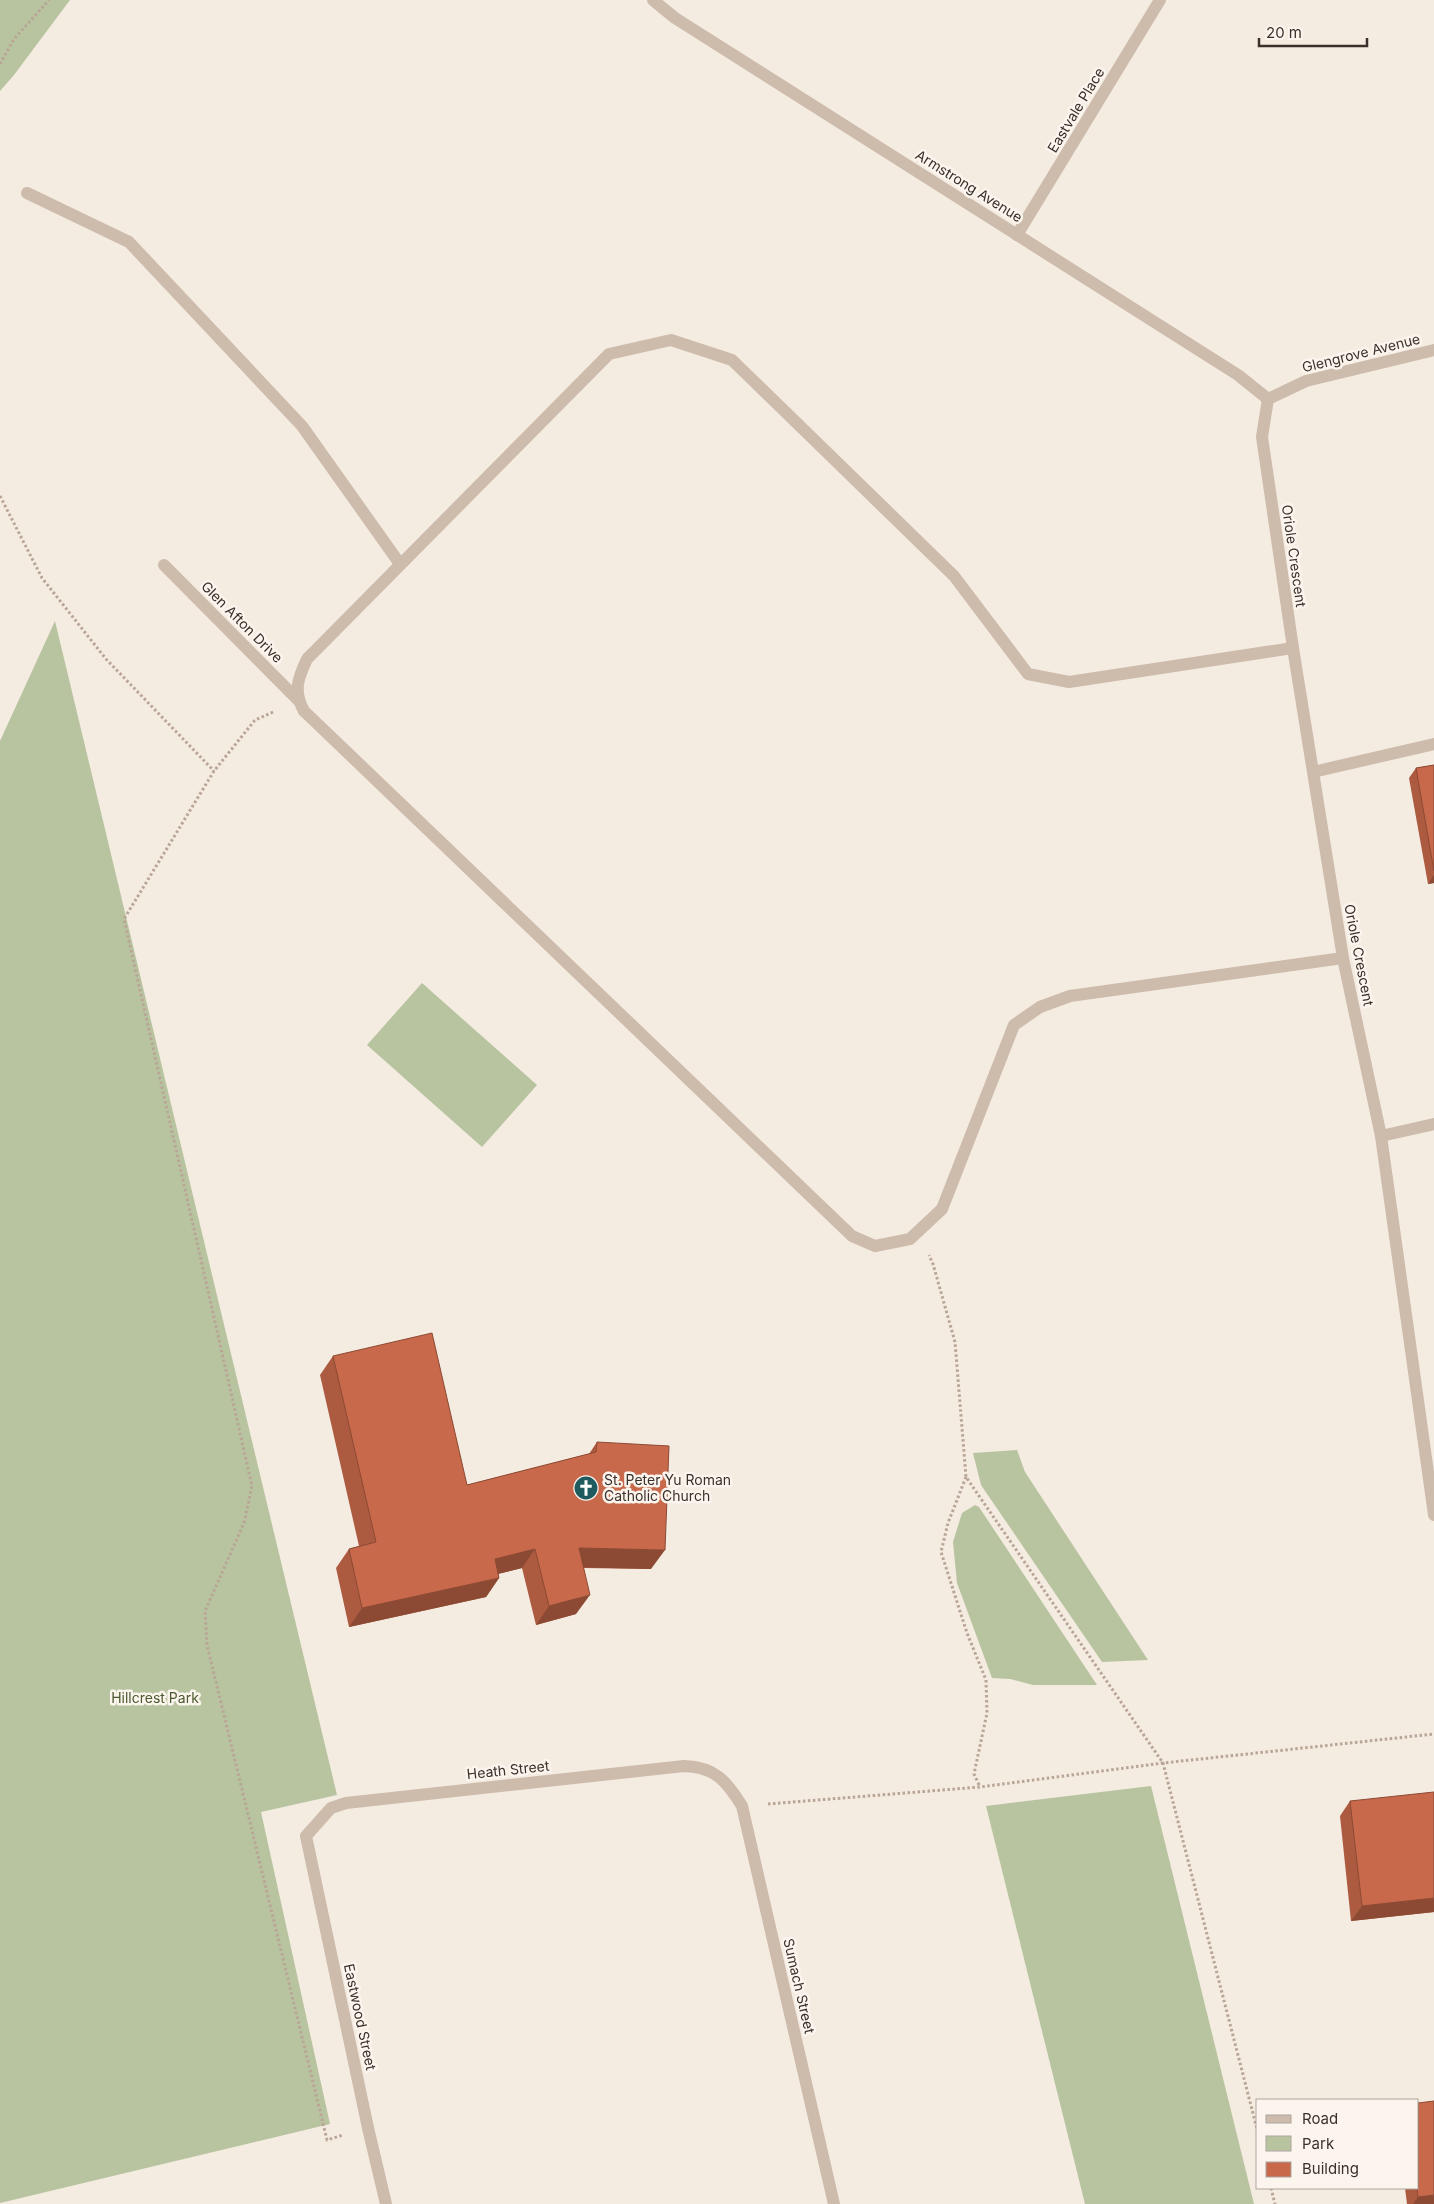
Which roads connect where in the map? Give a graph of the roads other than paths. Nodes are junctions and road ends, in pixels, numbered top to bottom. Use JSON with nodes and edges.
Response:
{"nodes":[{"id":1,"x":653,"y":0,"type":"edge"},
{"id":2,"x":1160,"y":0,"type":"edge"},
{"id":3,"x":27,"y":192,"type":"dead end"},
{"id":4,"x":1018,"y":235,"type":"junction"},
{"id":5,"x":1434,"y":350,"type":"edge"},
{"id":6,"x":1268,"y":399,"type":"junction"},
{"id":7,"x":400,"y":564,"type":"junction"},
{"id":8,"x":164,"y":565,"type":"dead end"},
{"id":9,"x":1293,"y":648,"type":"junction"},
{"id":10,"x":299,"y":701,"type":"junction"},
{"id":11,"x":1434,"y":744,"type":"edge"},
{"id":12,"x":1313,"y":772,"type":"junction"},
{"id":13,"x":1343,"y":958,"type":"junction"},
{"id":14,"x":1434,"y":1124,"type":"edge"},
{"id":15,"x":1381,"y":1136,"type":"junction"},
{"id":16,"x":1434,"y":1515,"type":"edge"},
{"id":17,"x":724,"y":1780,"type":"joint"},
{"id":18,"x":306,"y":1836,"type":"joint"},
{"id":19,"x":386,"y":2204,"type":"edge"},
{"id":20,"x":834,"y":2204,"type":"edge"}],
"edges":[{"from":1,"to":4,"type":"street","name":"Armstrong Avenue"},
{"from":2,"to":4,"type":"street","name":"Eastvale Place"},
{"from":3,"to":7,"type":"street"},
{"from":4,"to":6,"type":"street","name":"Armstrong Avenue"},
{"from":5,"to":6,"type":"street","name":"Glengrove Avenue"},
{"from":6,"to":9,"type":"street","name":"Oriole Crescent"},
{"from":7,"to":9,"type":"street"},
{"from":7,"to":10,"type":"street"},
{"from":8,"to":10,"type":"street","name":"Glen Afton Drive"},
{"from":9,"to":12,"type":"street","name":"Oriole Crescent"},
{"from":10,"to":13,"type":"street","name":"Glen Afton Drive"},
{"from":11,"to":12,"type":"street"},
{"from":12,"to":13,"type":"street","name":"Oriole Crescent"},
{"from":13,"to":15,"type":"street","name":"Oriole Crescent"},
{"from":14,"to":15,"type":"street"},
{"from":15,"to":16,"type":"street","name":"Oriole Crescent"},
{"from":17,"to":18,"type":"street","name":"Heath Street"},
{"from":17,"to":20,"type":"street","name":"Sumach Street"},
{"from":18,"to":19,"type":"street","name":"Eastwood Street"}]}
